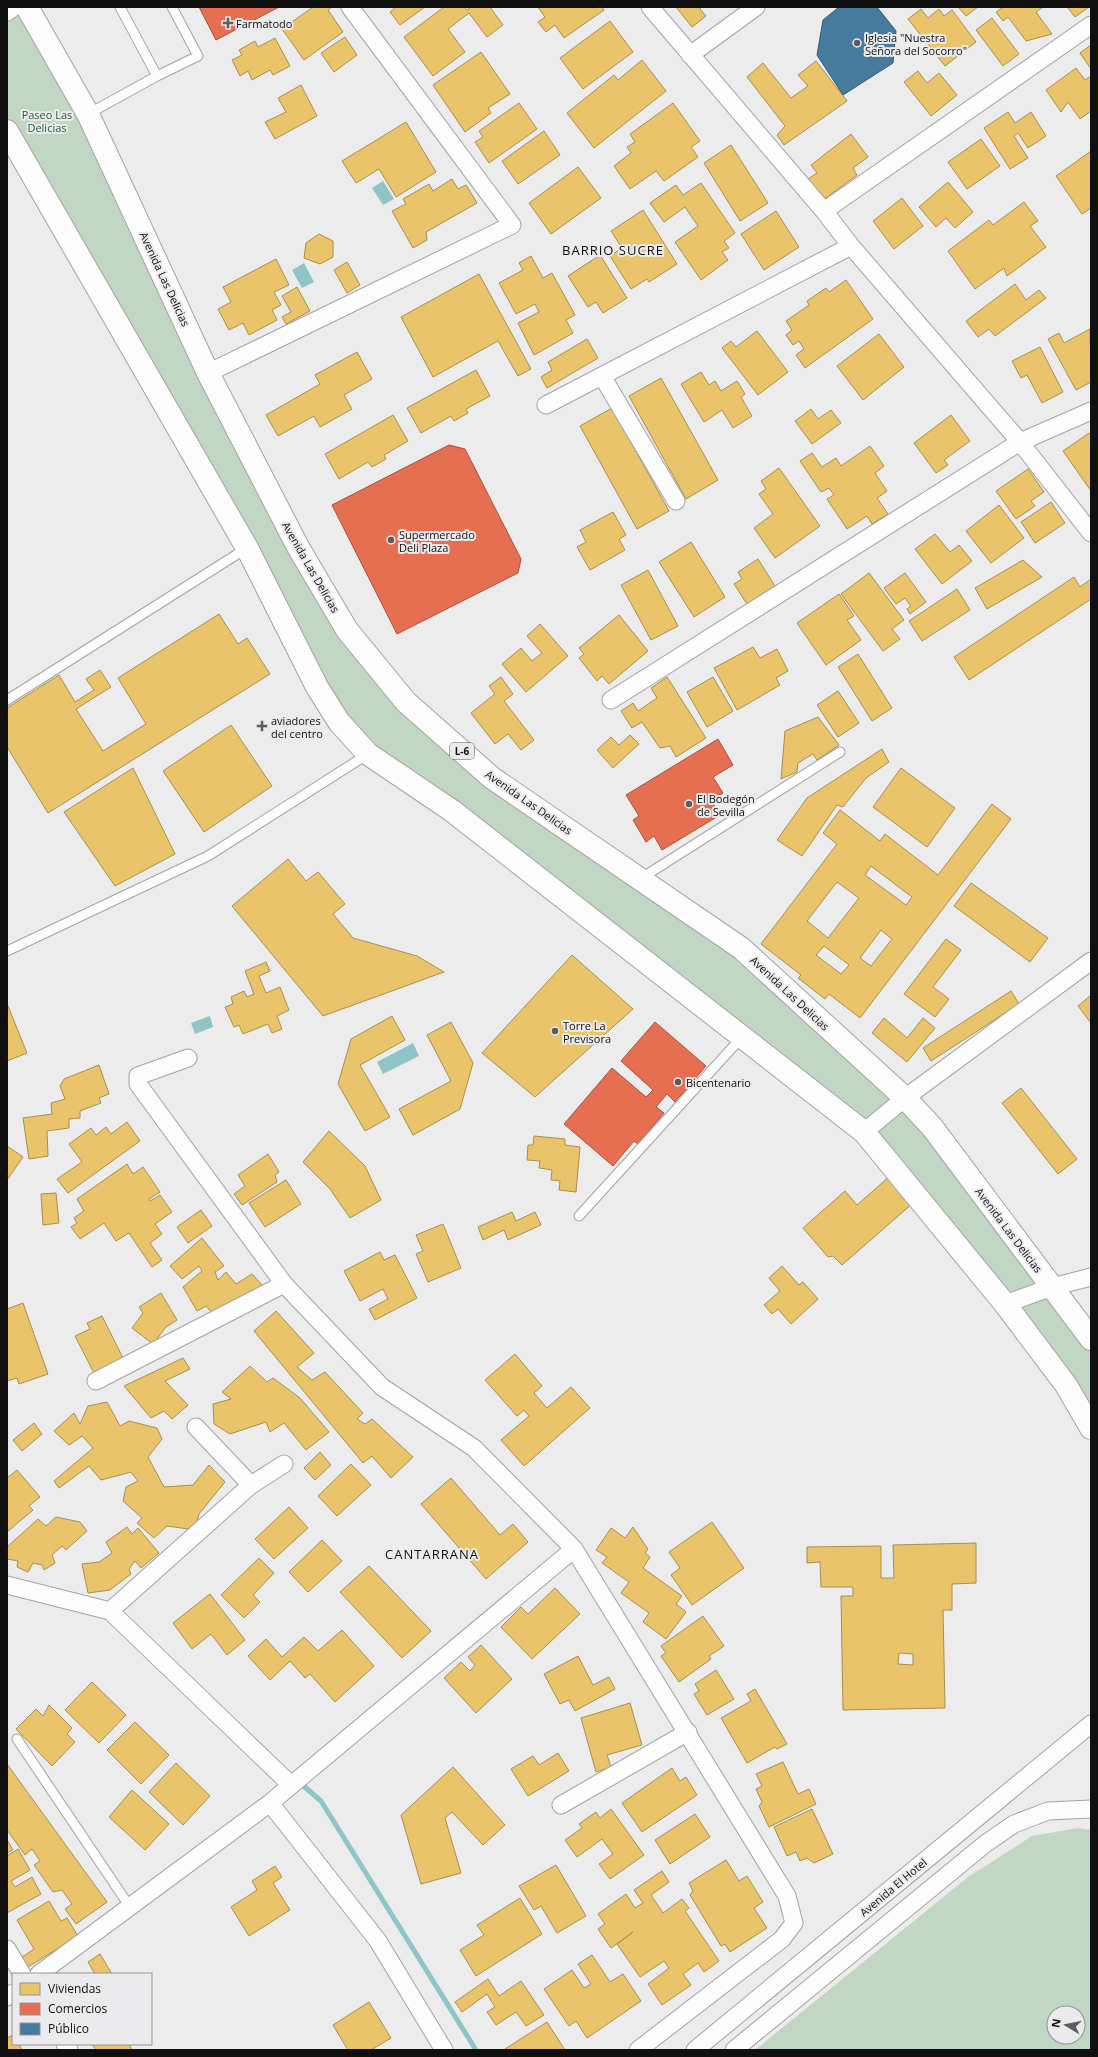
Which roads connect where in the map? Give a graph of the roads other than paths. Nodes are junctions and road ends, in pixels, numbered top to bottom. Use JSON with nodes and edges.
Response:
{"nodes":[{"id":1,"x":14,"y":7,"type":"edge"},
{"id":2,"x":27,"y":7,"type":"edge"},
{"id":3,"x":120,"y":7,"type":"edge"},
{"id":4,"x":172,"y":7,"type":"edge"},
{"id":5,"x":350,"y":7,"type":"edge"},
{"id":6,"x":650,"y":7,"type":"edge"},
{"id":7,"x":756,"y":7,"type":"edge"},
{"id":8,"x":7,"y":12,"type":"edge"},
{"id":9,"x":1091,"y":24,"type":"edge"},
{"id":10,"x":690,"y":55,"type":"junction"},
{"id":11,"x":157,"y":76,"type":"junction"},
{"id":12,"x":88,"y":114,"type":"junction"},
{"id":13,"x":7,"y":131,"type":"edge"},
{"id":14,"x":824,"y":211,"type":"junction"},
{"id":15,"x":851,"y":246,"type":"junction"},
{"id":16,"x":208,"y":374,"type":"junction"},
{"id":17,"x":602,"y":376,"type":"junction"},
{"id":18,"x":546,"y":405,"type":"dead end"},
{"id":19,"x":1091,"y":411,"type":"edge"},
{"id":20,"x":1020,"y":442,"type":"junction"},
{"id":21,"x":676,"y":501,"type":"dead end"},
{"id":22,"x":1091,"y":532,"type":"edge"},
{"id":23,"x":247,"y":548,"type":"junction"},
{"id":24,"x":7,"y":700,"type":"edge"},
{"id":25,"x":611,"y":700,"type":"dead end"},
{"id":26,"x":840,"y":752,"type":"dead end"},
{"id":27,"x":368,"y":754,"type":"junction"},
{"id":28,"x":640,"y":879,"type":"junction"},
{"id":29,"x":7,"y":951,"type":"edge"},
{"id":30,"x":1091,"y":961,"type":"edge"},
{"id":31,"x":742,"y":1037,"type":"junction"},
{"id":32,"x":188,"y":1058,"type":"dead end"},
{"id":33,"x":905,"y":1098,"type":"junction"},
{"id":34,"x":864,"y":1132,"type":"junction"},
{"id":35,"x":580,"y":1216,"type":"dead end"},
{"id":36,"x":1091,"y":1277,"type":"edge"},
{"id":37,"x":284,"y":1284,"type":"junction"},
{"id":38,"x":1052,"y":1287,"type":"junction"},
{"id":39,"x":1005,"y":1304,"type":"junction"},
{"id":40,"x":1091,"y":1339,"type":"edge"},
{"id":41,"x":96,"y":1381,"type":"dead end"},
{"id":42,"x":196,"y":1428,"type":"dead end"},
{"id":43,"x":1091,"y":1428,"type":"edge"},
{"id":44,"x":284,"y":1464,"type":"dead end"},
{"id":45,"x":251,"y":1485,"type":"junction"},
{"id":46,"x":574,"y":1549,"type":"junction"},
{"id":47,"x":7,"y":1585,"type":"edge"},
{"id":48,"x":110,"y":1611,"type":"junction"},
{"id":49,"x":1091,"y":1724,"type":"edge"},
{"id":50,"x":688,"y":1732,"type":"junction"},
{"id":51,"x":17,"y":1740,"type":"dead end"},
{"id":52,"x":296,"y":1782,"type":"junction"},
{"id":53,"x":270,"y":1803,"type":"junction"},
{"id":54,"x":561,"y":1805,"type":"dead end"},
{"id":55,"x":1091,"y":1809,"type":"edge"},
{"id":56,"x":130,"y":1907,"type":"junction"},
{"id":57,"x":7,"y":1949,"type":"edge"},
{"id":58,"x":21,"y":1973,"type":"edge"},
{"id":59,"x":40,"y":1973,"type":"edge"},
{"id":60,"x":444,"y":2050,"type":"edge"},
{"id":61,"x":638,"y":2050,"type":"edge"},
{"id":62,"x":695,"y":2050,"type":"edge"},
{"id":63,"x":734,"y":2050,"type":"edge"}],
"edges":[{"from":1,"to":8,"type":"street"},
{"from":2,"to":12,"type":"main road","name":"Avenida Las Delicias","number":"L-6"},
{"from":3,"to":11,"type":"lane"},
{"from":4,"to":11,"type":"lane"},
{"from":5,"to":16,"type":"street"},
{"from":6,"to":10,"type":"street"},
{"from":7,"to":10,"type":"street"},
{"from":9,"to":14,"type":"street"},
{"from":10,"to":14,"type":"street"},
{"from":11,"to":12,"type":"lane"},
{"from":12,"to":16,"type":"main road","name":"Avenida Las Delicias","number":"L-6"},
{"from":13,"to":23,"type":"main road"},
{"from":14,"to":15,"type":"street"},
{"from":15,"to":17,"type":"street"},
{"from":15,"to":20,"type":"street"},
{"from":16,"to":28,"type":"main road","name":"Avenida Las Delicias","number":"L-6"},
{"from":17,"to":18,"type":"street"},
{"from":17,"to":21,"type":"street"},
{"from":19,"to":20,"type":"street"},
{"from":20,"to":22,"type":"street"},
{"from":20,"to":25,"type":"street"},
{"from":23,"to":24,"type":"lane"},
{"from":23,"to":27,"type":"main road"},
{"from":26,"to":28,"type":"lane"},
{"from":27,"to":29,"type":"lane"},
{"from":27,"to":31,"type":"main road"},
{"from":28,"to":33,"type":"main road","name":"Avenida Las Delicias","number":"L-6"},
{"from":30,"to":33,"type":"street"},
{"from":31,"to":34,"type":"main road"},
{"from":31,"to":35,"type":"lane"},
{"from":32,"to":37,"type":"street"},
{"from":33,"to":34,"type":"street"},
{"from":33,"to":38,"type":"main road","name":"Avenida Las Delicias","number":"L-6"},
{"from":34,"to":39,"type":"main road"},
{"from":36,"to":38,"type":"street"},
{"from":37,"to":41,"type":"street"},
{"from":37,"to":46,"type":"street"},
{"from":38,"to":39,"type":"street"},
{"from":38,"to":40,"type":"main road","name":"Avenida Las Delicias","number":"L-6"},
{"from":39,"to":43,"type":"main road"},
{"from":42,"to":45,"type":"street"},
{"from":44,"to":45,"type":"street"},
{"from":45,"to":48,"type":"street"},
{"from":46,"to":50,"type":"street"},
{"from":46,"to":52,"type":"street"},
{"from":47,"to":48,"type":"street"},
{"from":48,"to":52,"type":"street"},
{"from":49,"to":62,"type":"street","name":"Avenida El Hotel"},
{"from":50,"to":54,"type":"street"},
{"from":50,"to":61,"type":"street"},
{"from":51,"to":56,"type":"lane"},
{"from":52,"to":53,"type":"street"},
{"from":53,"to":56,"type":"street"},
{"from":53,"to":60,"type":"street"},
{"from":55,"to":63,"type":"street"},
{"from":56,"to":59,"type":"street"},
{"from":57,"to":58,"type":"street"}]}
